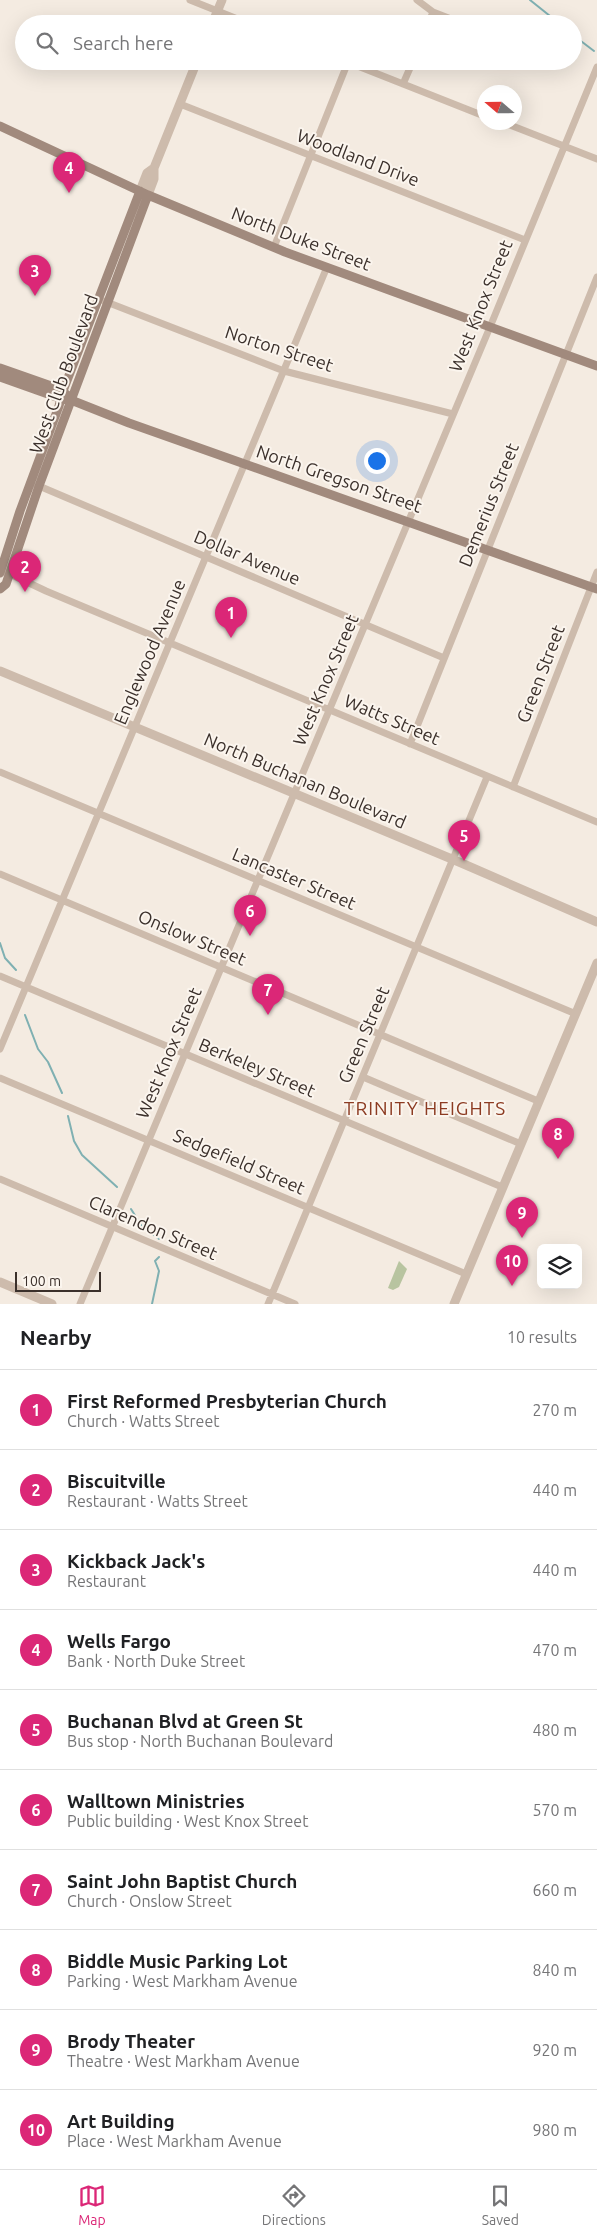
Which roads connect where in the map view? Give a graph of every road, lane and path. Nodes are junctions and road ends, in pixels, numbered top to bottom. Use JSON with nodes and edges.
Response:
{"nodes":[{"id":1,"x":190,"y":0,"type":"edge"},
{"id":2,"x":222,"y":0,"type":"edge"},
{"id":3,"x":417,"y":0,"type":"edge"},
{"id":4,"x":218,"y":11,"type":"junction"},
{"id":5,"x":433,"y":12,"type":"junction"},
{"id":6,"x":216,"y":15,"type":"edge"},
{"id":7,"x":228,"y":15,"type":"edge"},
{"id":8,"x":432,"y":15,"type":"edge"},
{"id":9,"x":441,"y":15,"type":"edge"},
{"id":10,"x":597,"y":66,"type":"edge"},
{"id":11,"x":193,"y":70,"type":"edge"},
{"id":12,"x":344,"y":70,"type":"edge"},
{"id":13,"x":367,"y":70,"type":"edge"},
{"id":14,"x":409,"y":70,"type":"edge"},
{"id":15,"x":403,"y":84,"type":"junction"},
{"id":16,"x":180,"y":104,"type":"junction"},
{"id":17,"x":477,"y":113,"type":"edge"},
{"id":18,"x":0,"y":126,"type":"edge"},
{"id":19,"x":522,"y":130,"type":"edge"},
{"id":20,"x":564,"y":147,"type":"junction"},
{"id":21,"x":310,"y":155,"type":"junction"},
{"id":22,"x":597,"y":159,"type":"edge"},
{"id":23,"x":144,"y":193,"type":"junction"},
{"id":24,"x":525,"y":240,"type":"junction"},
{"id":25,"x":274,"y":247,"type":"junction"},
{"id":26,"x":328,"y":267,"type":"junction"},
{"id":27,"x":597,"y":277,"type":"edge"},
{"id":28,"x":103,"y":301,"type":"junction"},
{"id":29,"x":490,"y":327,"type":"junction"},
{"id":30,"x":566,"y":354,"type":"junction"},
{"id":31,"x":597,"y":366,"type":"edge"},
{"id":32,"x":0,"y":368,"type":"edge"},
{"id":33,"x":284,"y":371,"type":"junction"},
{"id":34,"x":0,"y":377,"type":"edge"},
{"id":35,"x":65,"y":397,"type":"junction"},
{"id":36,"x":453,"y":414,"type":"junction"},
{"id":37,"x":246,"y":464,"type":"junction"},
{"id":38,"x":39,"y":486,"type":"junction"},
{"id":39,"x":408,"y":521,"type":"junction"},
{"id":40,"x":8,"y":549,"type":"junction"},
{"id":41,"x":488,"y":550,"type":"junction"},
{"id":42,"x":206,"y":557,"type":"junction"},
{"id":43,"x":597,"y":572,"type":"edge"},
{"id":44,"x":0,"y":573,"type":"edge"},
{"id":45,"x":10,"y":574,"type":"junction"},
{"id":46,"x":0,"y":588,"type":"edge"},
{"id":47,"x":594,"y":588,"type":"edge"},
{"id":48,"x":366,"y":625,"type":"junction"},
{"id":49,"x":170,"y":643,"type":"junction"},
{"id":50,"x":444,"y":658,"type":"junction"},
{"id":51,"x":0,"y":671,"type":"edge"},
{"id":52,"x":329,"y":710,"type":"junction"},
{"id":53,"x":134,"y":727,"type":"junction"},
{"id":54,"x":410,"y":744,"type":"junction"},
{"id":55,"x":0,"y":772,"type":"edge"},
{"id":56,"x":487,"y":777,"type":"junction"},
{"id":57,"x":513,"y":787,"type":"junction"},
{"id":58,"x":294,"y":794,"type":"junction"},
{"id":59,"x":98,"y":813,"type":"junction"},
{"id":60,"x":597,"y":822,"type":"edge"},
{"id":61,"x":453,"y":860,"type":"junction"},
{"id":62,"x":0,"y":874,"type":"edge"},
{"id":63,"x":258,"y":880,"type":"junction"},
{"id":64,"x":62,"y":900,"type":"junction"},
{"id":65,"x":597,"y":922,"type":"edge"},
{"id":66,"x":418,"y":946,"type":"junction"},
{"id":67,"x":597,"y":963,"type":"edge"},
{"id":68,"x":222,"y":967,"type":"junction"},
{"id":69,"x":0,"y":976,"type":"edge"},
{"id":70,"x":26,"y":987,"type":"junction"},
{"id":71,"x":576,"y":1014,"type":"junction"},
{"id":72,"x":381,"y":1034,"type":"junction"},
{"id":73,"x":0,"y":1049,"type":"edge"},
{"id":74,"x":185,"y":1054,"type":"junction"},
{"id":75,"x":363,"y":1077,"type":"junction"},
{"id":76,"x":0,"y":1078,"type":"edge"},
{"id":77,"x":538,"y":1101,"type":"junction"},
{"id":78,"x":345,"y":1120,"type":"junction"},
{"id":79,"x":148,"y":1140,"type":"junction"},
{"id":80,"x":521,"y":1144,"type":"junction"},
{"id":81,"x":0,"y":1179,"type":"edge"},
{"id":82,"x":502,"y":1187,"type":"junction"},
{"id":83,"x":308,"y":1207,"type":"junction"},
{"id":84,"x":112,"y":1226,"type":"junction"},
{"id":85,"x":466,"y":1274,"type":"junction"},
{"id":86,"x":0,"y":1282,"type":"edge"},
{"id":87,"x":272,"y":1294,"type":"junction"},
{"id":88,"x":52,"y":1304,"type":"edge"},
{"id":89,"x":80,"y":1304,"type":"edge"},
{"id":90,"x":268,"y":1304,"type":"edge"},
{"id":91,"x":295,"y":1304,"type":"edge"},
{"id":92,"x":454,"y":1304,"type":"edge"}],
"edges":[{"from":1,"to":4,"type":"street"},
{"from":2,"to":4,"type":"street"},
{"from":3,"to":5,"type":"street"},
{"from":4,"to":6,"type":"street"},
{"from":4,"to":7,"type":"street"},
{"from":5,"to":8,"type":"street"},
{"from":5,"to":9,"type":"street"},
{"from":10,"to":20,"type":"street","name":"West Knox Street"},
{"from":11,"to":16,"type":"street","name":"West Club Boulevard"},
{"from":12,"to":21,"type":"street"},
{"from":13,"to":15,"type":"street"},
{"from":14,"to":15,"type":"street"},
{"from":15,"to":17,"type":"street"},
{"from":16,"to":21,"type":"street","name":"Woodland Drive"},
{"from":16,"to":23,"type":"street","name":"West Club Boulevard"},
{"from":18,"to":23,"type":"main road","name":"North Duke Street"},
{"from":19,"to":20,"type":"street"},
{"from":20,"to":22,"type":"street"},
{"from":20,"to":24,"type":"street","name":"West Knox Street"},
{"from":21,"to":24,"type":"street","name":"Woodland Drive"},
{"from":21,"to":25,"type":"street"},
{"from":23,"to":25,"type":"main road","name":"North Duke Street"},
{"from":23,"to":28,"type":"main road","name":"West Club Boulevard"},
{"from":24,"to":29,"type":"street","name":"West Knox Street"},
{"from":25,"to":26,"type":"main road","name":"North Duke Street"},
{"from":26,"to":29,"type":"main road","name":"North Duke Street"},
{"from":26,"to":33,"type":"street","name":"Englewood Avenue"},
{"from":27,"to":30,"type":"street","name":"Demerius Street"},
{"from":28,"to":33,"type":"street","name":"Norton Street"},
{"from":28,"to":35,"type":"main road","name":"West Club Boulevard"},
{"from":29,"to":30,"type":"main road","name":"North Duke Street"},
{"from":29,"to":36,"type":"street","name":"West Knox Street"},
{"from":30,"to":31,"type":"main road","name":"North Duke Street"},
{"from":30,"to":41,"type":"street","name":"Demerius Street"},
{"from":32,"to":35,"type":"main road","name":"North Gregson Street"},
{"from":33,"to":36,"type":"street","name":"Norton Street"},
{"from":33,"to":37,"type":"street","name":"Englewood Avenue"},
{"from":34,"to":35,"type":"main road","name":"North Gregson Street"},
{"from":35,"to":37,"type":"main road","name":"North Gregson Street"},
{"from":35,"to":38,"type":"main road","name":"West Club Boulevard"},
{"from":35,"to":40,"type":"main road","name":"West Club Boulevard"},
{"from":36,"to":39,"type":"street","name":"West Knox Street"},
{"from":37,"to":39,"type":"main road","name":"North Gregson Street"},
{"from":37,"to":42,"type":"street","name":"Englewood Avenue"},
{"from":38,"to":42,"type":"street","name":"Dollar Avenue"},
{"from":38,"to":45,"type":"main road","name":"West Club Boulevard"},
{"from":39,"to":41,"type":"main road","name":"North Gregson Street"},
{"from":39,"to":48,"type":"street","name":"West Knox Street"},
{"from":40,"to":44,"type":"main road","name":"West Club Boulevard"},
{"from":40,"to":45,"type":"main road"},
{"from":41,"to":47,"type":"main road","name":"North Gregson Street"},
{"from":41,"to":50,"type":"street","name":"Demerius Street"},
{"from":42,"to":48,"type":"street","name":"Dollar Avenue"},
{"from":42,"to":49,"type":"street","name":"Englewood Avenue"},
{"from":43,"to":47,"type":"street","name":"Green Street"},
{"from":45,"to":46,"type":"main road","name":"West Club Boulevard"},
{"from":45,"to":49,"type":"street","name":"Watts Street"},
{"from":47,"to":57,"type":"street","name":"Green Street"},
{"from":48,"to":50,"type":"street","name":"Dollar Avenue"},
{"from":48,"to":52,"type":"street","name":"West Knox Street"},
{"from":49,"to":52,"type":"street","name":"Watts Street"},
{"from":49,"to":53,"type":"street","name":"Englewood Avenue"},
{"from":50,"to":54,"type":"street","name":"Demerius Street"},
{"from":51,"to":53,"type":"street","name":"North Buchanan Boulevard"},
{"from":52,"to":54,"type":"street","name":"Watts Street"},
{"from":52,"to":58,"type":"street","name":"West Knox Street"},
{"from":53,"to":58,"type":"street","name":"North Buchanan Boulevard"},
{"from":53,"to":59,"type":"street","name":"Englewood Avenue"},
{"from":54,"to":56,"type":"street","name":"Watts Street"},
{"from":55,"to":59,"type":"street","name":"Lancaster Street"},
{"from":56,"to":57,"type":"street","name":"Watts Street"},
{"from":56,"to":61,"type":"street","name":"Green Street"},
{"from":57,"to":60,"type":"street","name":"Watts Street"},
{"from":58,"to":61,"type":"street","name":"North Buchanan Boulevard"},
{"from":58,"to":63,"type":"street","name":"West Knox Street"},
{"from":59,"to":63,"type":"street","name":"Lancaster Street"},
{"from":59,"to":64,"type":"street","name":"Englewood Avenue"},
{"from":61,"to":65,"type":"street","name":"North Buchanan Boulevard"},
{"from":61,"to":66,"type":"street","name":"Green Street"},
{"from":62,"to":64,"type":"street","name":"Onslow Street"},
{"from":63,"to":66,"type":"street","name":"Lancaster Street"},
{"from":63,"to":68,"type":"street","name":"West Knox Street"},
{"from":64,"to":68,"type":"street","name":"Onslow Street"},
{"from":64,"to":70,"type":"street","name":"Englewood Avenue"},
{"from":66,"to":71,"type":"street","name":"Lancaster Street"},
{"from":66,"to":72,"type":"street","name":"Green Street"},
{"from":67,"to":71,"type":"street"},
{"from":68,"to":72,"type":"street","name":"Onslow Street"},
{"from":68,"to":74,"type":"street","name":"West Knox Street"},
{"from":69,"to":70,"type":"street","name":"Berkeley Street"},
{"from":70,"to":73,"type":"street","name":"Englewood Avenue"},
{"from":70,"to":74,"type":"street","name":"Berkeley Street"},
{"from":71,"to":77,"type":"street"},
{"from":72,"to":75,"type":"street","name":"Green Street"},
{"from":72,"to":77,"type":"street","name":"Onslow Street"},
{"from":74,"to":78,"type":"street","name":"Berkeley Street"},
{"from":74,"to":79,"type":"street","name":"West Knox Street"},
{"from":75,"to":78,"type":"street","name":"Green Street"},
{"from":75,"to":80,"type":"street"},
{"from":76,"to":79,"type":"street","name":"Sedgefield Street"},
{"from":77,"to":80,"type":"street"},
{"from":78,"to":82,"type":"street","name":"Berkeley Street"},
{"from":78,"to":83,"type":"street","name":"Green Street"},
{"from":79,"to":83,"type":"street","name":"Sedgefield Street"},
{"from":79,"to":84,"type":"street","name":"West Knox Street"},
{"from":80,"to":82,"type":"street"},
{"from":81,"to":84,"type":"street","name":"Clarendon Street"},
{"from":82,"to":85,"type":"street"},
{"from":83,"to":85,"type":"street","name":"Sedgefield Street"},
{"from":83,"to":87,"type":"street","name":"Green Street"},
{"from":84,"to":87,"type":"street","name":"Clarendon Street"},
{"from":84,"to":89,"type":"street","name":"West Knox Street"},
{"from":85,"to":92,"type":"street"},
{"from":86,"to":88,"type":"street"},
{"from":87,"to":90,"type":"street","name":"Green Street"},
{"from":87,"to":91,"type":"street","name":"Clarendon Street"}]}
